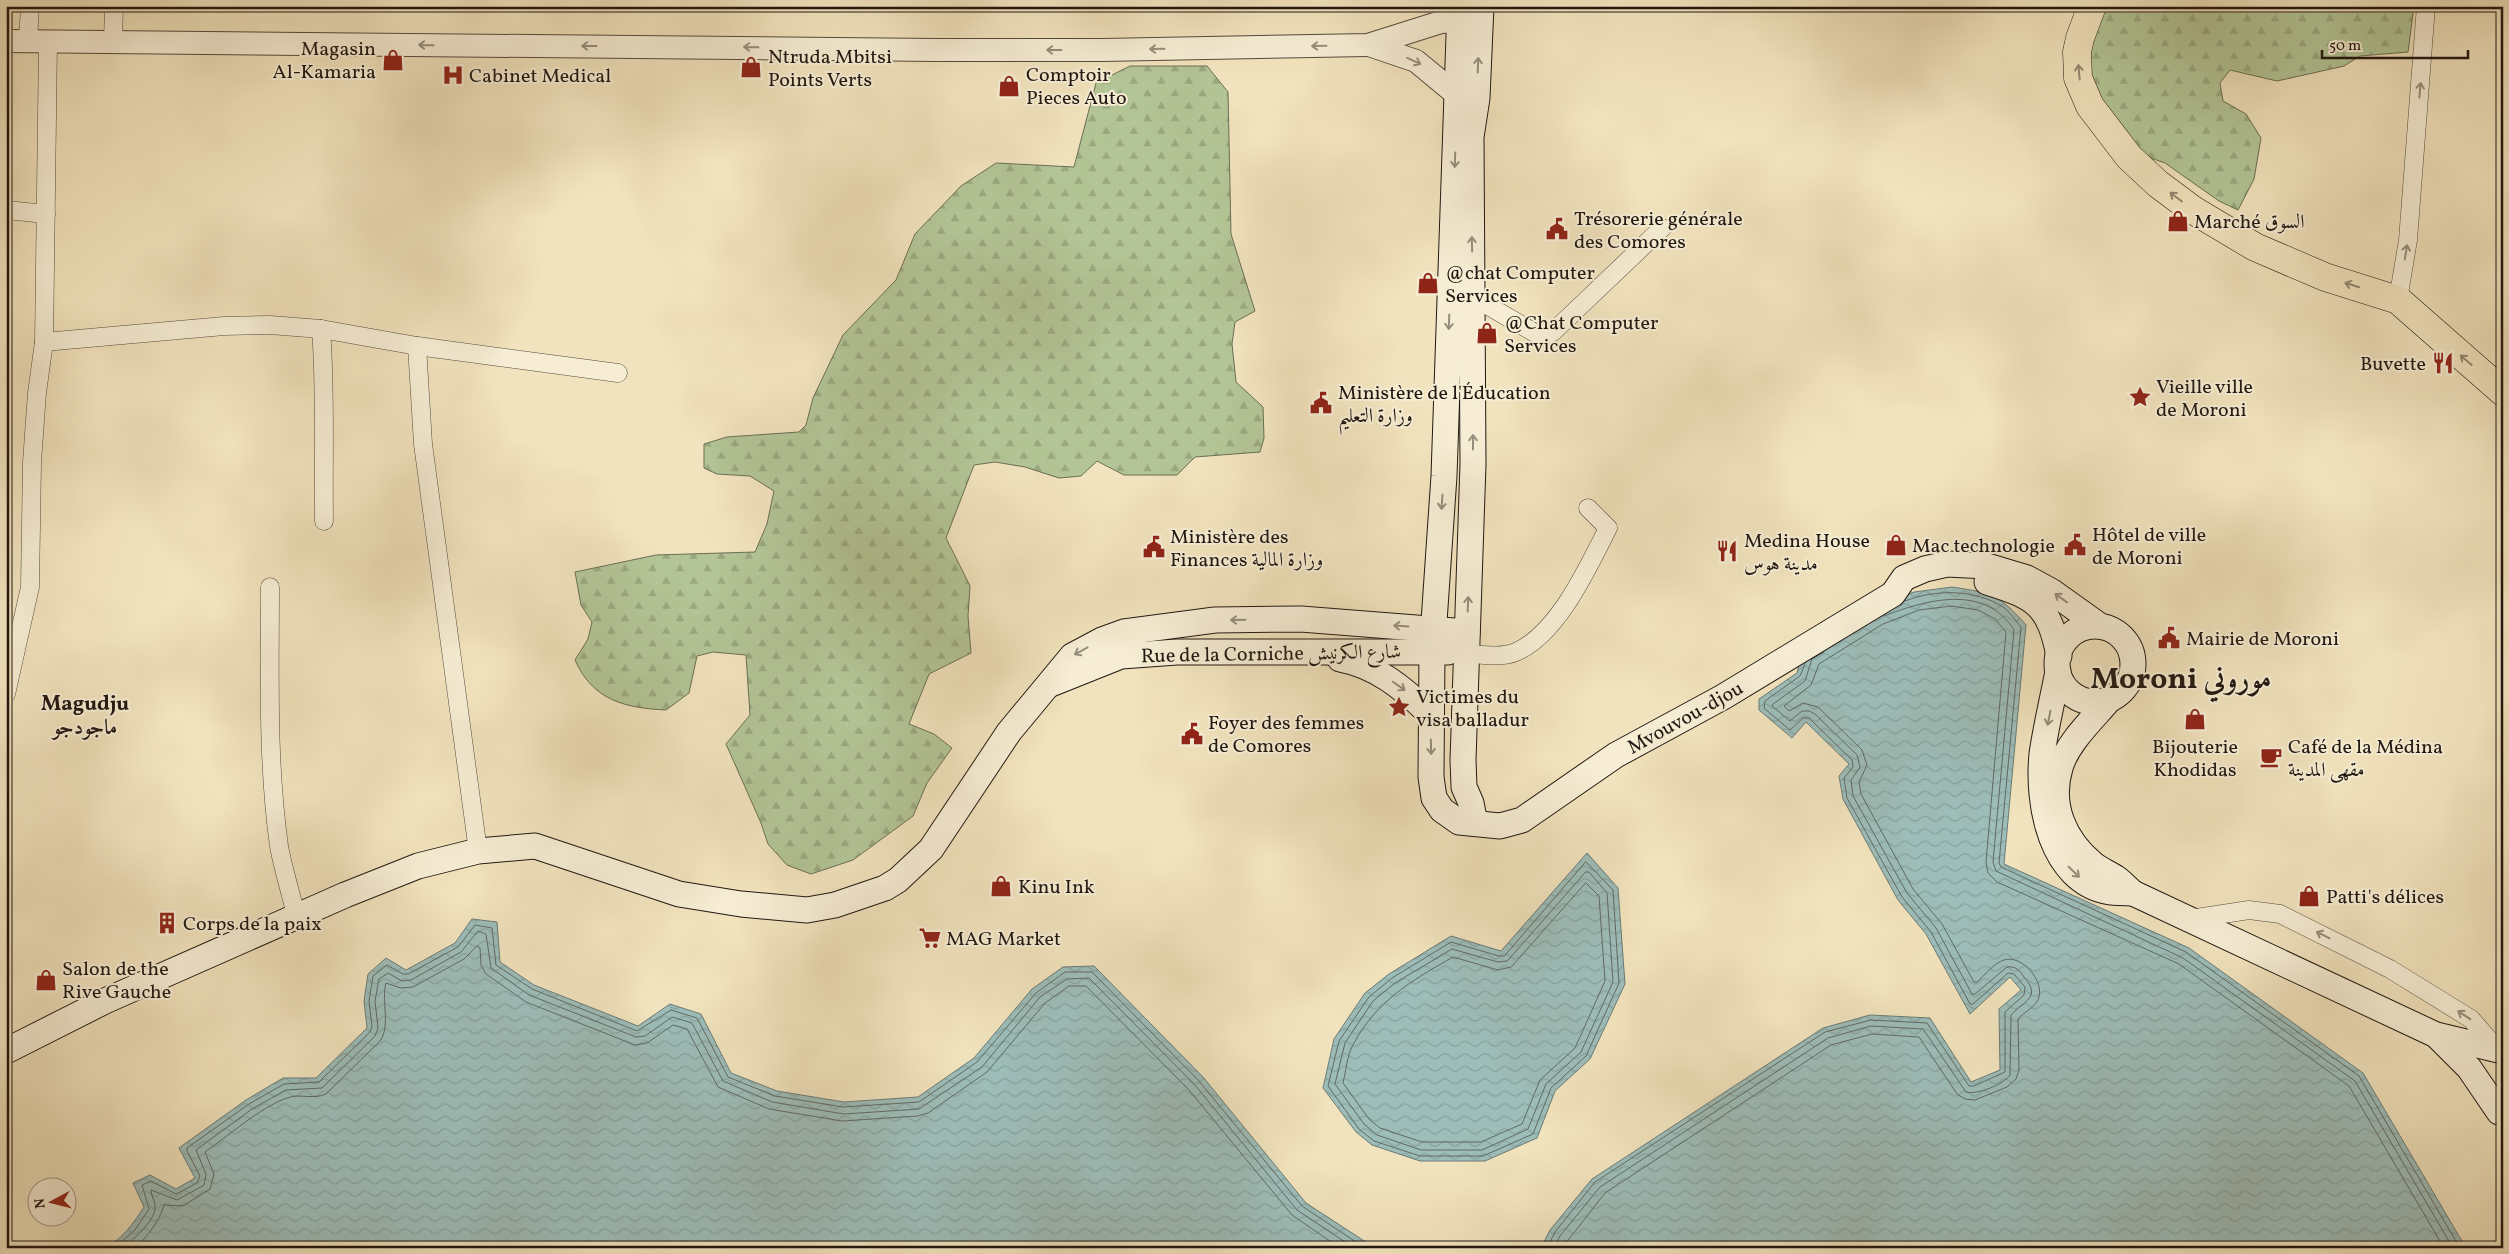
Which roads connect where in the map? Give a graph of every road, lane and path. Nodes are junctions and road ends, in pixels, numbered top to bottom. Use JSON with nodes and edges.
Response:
{"nodes":[{"id":1,"x":30,"y":6,"type":"edge"},
{"id":2,"x":114,"y":6,"type":"edge"},
{"id":3,"x":2092,"y":6,"type":"edge"},
{"id":4,"x":2426,"y":6,"type":"edge"},
{"id":5,"x":1470,"y":13,"type":"edge"},
{"id":6,"x":28,"y":41,"type":"edge"},
{"id":7,"x":113,"y":41,"type":"junction"},
{"id":8,"x":1368,"y":45,"type":"junction"},
{"id":9,"x":1467,"y":96,"type":"junction"},
{"id":10,"x":6,"y":210,"type":"edge"},
{"id":11,"x":46,"y":214,"type":"junction"},
{"id":12,"x":1662,"y":228,"type":"dead end"},
{"id":13,"x":1461,"y":296,"type":"junction"},
{"id":14,"x":2398,"y":300,"type":"junction"},
{"id":15,"x":321,"y":328,"type":"junction"},
{"id":16,"x":44,"y":342,"type":"junction"},
{"id":17,"x":417,"y":346,"type":"junction"},
{"id":18,"x":618,"y":373,"type":"dead end"},
{"id":19,"x":2503,"y":392,"type":"edge"},
{"id":20,"x":1588,"y":508,"type":"dead end"},
{"id":21,"x":324,"y":521,"type":"dead end"},
{"id":22,"x":270,"y":587,"type":"dead end"},
{"id":23,"x":1893,"y":594,"type":"junction"},
{"id":24,"x":2100,"y":626,"type":"junction"},
{"id":25,"x":1433,"y":640,"type":"junction"},
{"id":26,"x":1466,"y":642,"type":"junction"},
{"id":27,"x":1305,"y":652,"type":"junction"},
{"id":28,"x":2058,"y":663,"type":"junction"},
{"id":29,"x":1051,"y":684,"type":"junction"},
{"id":30,"x":6,"y":694,"type":"edge"},
{"id":31,"x":2109,"y":700,"type":"junction"},
{"id":32,"x":1430,"y":714,"type":"junction"},
{"id":33,"x":1475,"y":822,"type":"junction"},
{"id":34,"x":478,"y":851,"type":"junction"},
{"id":35,"x":2133,"y":893,"type":"junction"},
{"id":36,"x":296,"y":916,"type":"junction"},
{"id":37,"x":2190,"y":919,"type":"junction"},
{"id":38,"x":2436,"y":1036,"type":"junction"},
{"id":39,"x":6,"y":1051,"type":"edge"},
{"id":40,"x":2500,"y":1051,"type":"edge"},
{"id":41,"x":2503,"y":1084,"type":"edge"},
{"id":42,"x":2501,"y":1117,"type":"edge"}],
"edges":[{"from":1,"to":6,"type":"street"},
{"from":2,"to":7,"type":"street"},
{"from":14,"to":3,"type":"main road","one_way":true},
{"from":14,"to":4,"type":"street","one_way":true},
{"from":5,"to":8,"type":"street"},
{"from":5,"to":9,"type":"main road"},
{"from":6,"to":7,"type":"street"},
{"from":6,"to":11,"type":"street"},
{"from":8,"to":7,"type":"street","one_way":true},
{"from":8,"to":9,"type":"street","one_way":true},
{"from":9,"to":13,"type":"main road"},
{"from":10,"to":11,"type":"street"},
{"from":11,"to":16,"type":"street"},
{"from":12,"to":13,"type":"street"},
{"from":13,"to":25,"type":"main road","name":"Mvouvou-djou","one_way":true},
{"from":26,"to":13,"type":"main road","one_way":true},
{"from":19,"to":14,"type":"main road","one_way":true},
{"from":15,"to":16,"type":"street"},
{"from":15,"to":17,"type":"street"},
{"from":15,"to":21,"type":"street"},
{"from":16,"to":30,"type":"street"},
{"from":17,"to":18,"type":"street"},
{"from":17,"to":34,"type":"street"},
{"from":20,"to":26,"type":"street"},
{"from":22,"to":36,"type":"street"},
{"from":24,"to":23,"type":"main road","name":"Mvouvou-djou","one_way":true},
{"from":23,"to":28,"type":"main road","name":"Mvouvou-djou"},
{"from":23,"to":33,"type":"main road","name":"Mvouvou-djou"},
{"from":24,"to":28,"type":"main road"},
{"from":24,"to":31,"type":"main road"},
{"from":25,"to":26,"type":"main road","name":"Rue de la Corniche شارع الكرنيش"},
{"from":25,"to":27,"type":"main road","name":"Rue de la Corniche شارع الكرنيش"},
{"from":25,"to":29,"type":"main road","name":"Rue de la Corniche شارع الكرنيش","one_way":true},
{"from":25,"to":32,"type":"main road","name":"Mvouvou-djou"},
{"from":26,"to":33,"type":"main road"},
{"from":27,"to":29,"type":"main road","name":"Rue de la Corniche شارع الكرنيش"},
{"from":27,"to":32,"type":"main road","one_way":true},
{"from":28,"to":31,"type":"main road"},
{"from":28,"to":35,"type":"main road","one_way":true},
{"from":29,"to":34,"type":"main road","name":"Rue de la Corniche شارع الكرنيش"},
{"from":31,"to":35,"type":"main road"},
{"from":32,"to":33,"type":"main road","name":"Mvouvou-djou","one_way":true},
{"from":34,"to":36,"type":"main road","name":"Rue de la Corniche شارع الكرنيش"},
{"from":35,"to":37,"type":"main road"},
{"from":36,"to":39,"type":"main road","name":"Rue de la Corniche شارع الكرنيش"},
{"from":37,"to":38,"type":"main road"},
{"from":40,"to":37,"type":"street","one_way":true},
{"from":38,"to":40,"type":"main road"},
{"from":38,"to":42,"type":"main road"},
{"from":41,"to":42,"type":"main road"}]}
